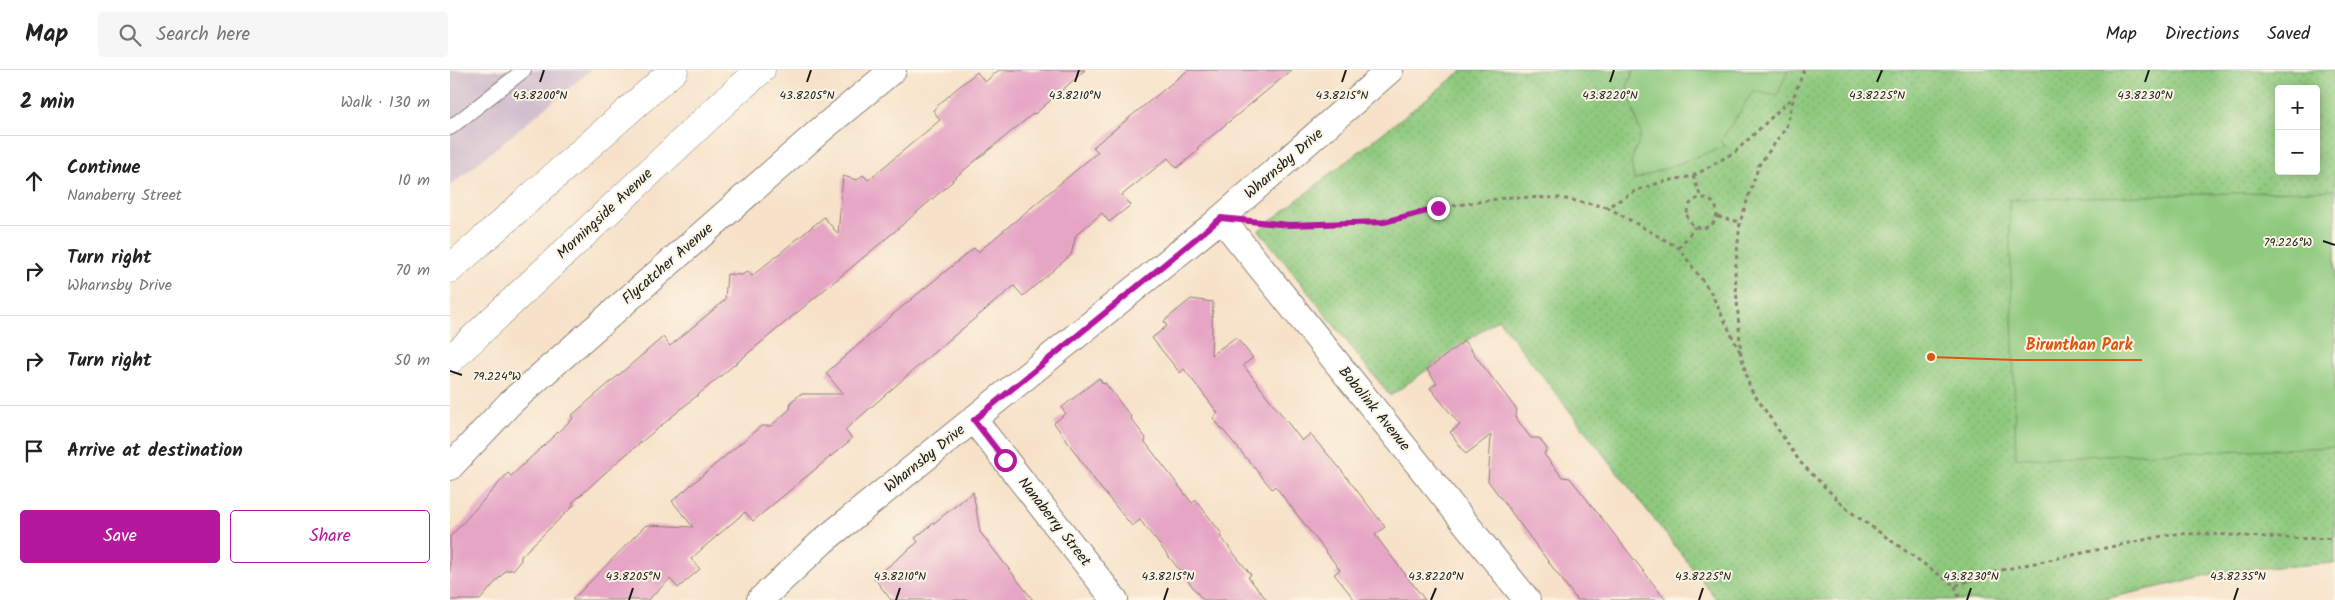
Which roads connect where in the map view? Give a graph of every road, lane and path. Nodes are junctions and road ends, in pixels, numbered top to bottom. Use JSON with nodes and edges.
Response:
{"nodes":[{"id":1,"x":524,"y":70,"type":"edge"},
{"id":2,"x":674,"y":70,"type":"edge"},
{"id":3,"x":761,"y":70,"type":"edge"},
{"id":4,"x":893,"y":70,"type":"edge"},
{"id":5,"x":1390,"y":70,"type":"edge"},
{"id":6,"x":1804,"y":70,"type":"edge"},
{"id":7,"x":1794,"y":96,"type":"junction"},
{"id":8,"x":450,"y":128,"type":"edge"},
{"id":9,"x":1693,"y":176,"type":"junction"},
{"id":10,"x":1700,"y":198,"type":"junction"},
{"id":11,"x":1607,"y":207,"type":"junction"},
{"id":12,"x":1718,"y":217,"type":"junction"},
{"id":13,"x":1221,"y":218,"type":"junction"},
{"id":14,"x":1740,"y":222,"type":"junction"},
{"id":15,"x":1695,"y":227,"type":"junction"},
{"id":16,"x":1679,"y":248,"type":"junction"},
{"id":17,"x":450,"y":269,"type":"edge"},
{"id":18,"x":1741,"y":355,"type":"junction"},
{"id":19,"x":450,"y":360,"type":"edge"},
{"id":20,"x":974,"y":420,"type":"junction"},
{"id":21,"x":450,"y":467,"type":"edge"},
{"id":22,"x":2335,"y":538,"type":"edge"},
{"id":23,"x":1955,"y":586,"type":"junction"},
{"id":24,"x":760,"y":600,"type":"edge"},
{"id":25,"x":1115,"y":600,"type":"edge"},
{"id":26,"x":1527,"y":600,"type":"edge"},
{"id":27,"x":1960,"y":600,"type":"edge"}],
"edges":[{"from":1,"to":8,"type":"lane"},
{"from":2,"to":17,"type":"main road"},
{"from":3,"to":19,"type":"main road","name":"Morningside Avenue"},
{"from":4,"to":21,"type":"street","name":"Flycatcher Avenue"},
{"from":5,"to":13,"type":"street","name":"Wharnsby Drive"},
{"from":6,"to":7,"type":"path"},
{"from":7,"to":9,"type":"path"},
{"from":7,"to":14,"type":"path"},
{"from":9,"to":10,"type":"path"},
{"from":9,"to":11,"type":"path"},
{"from":10,"to":12,"type":"path"},
{"from":10,"to":15,"type":"path"},
{"from":11,"to":13,"type":"path"},
{"from":11,"to":16,"type":"path"},
{"from":12,"to":14,"type":"path"},
{"from":12,"to":15,"type":"path"},
{"from":13,"to":20,"type":"street","name":"Wharnsby Drive"},
{"from":13,"to":26,"type":"street","name":"Bobolink Avenue"},
{"from":14,"to":18,"type":"path"},
{"from":15,"to":16,"type":"path"},
{"from":16,"to":18,"type":"path"},
{"from":18,"to":23,"type":"path"},
{"from":20,"to":24,"type":"street","name":"Wharnsby Drive"},
{"from":20,"to":25,"type":"street","name":"Nanaberry Street"},
{"from":22,"to":23,"type":"path"},
{"from":23,"to":27,"type":"path"}]}
